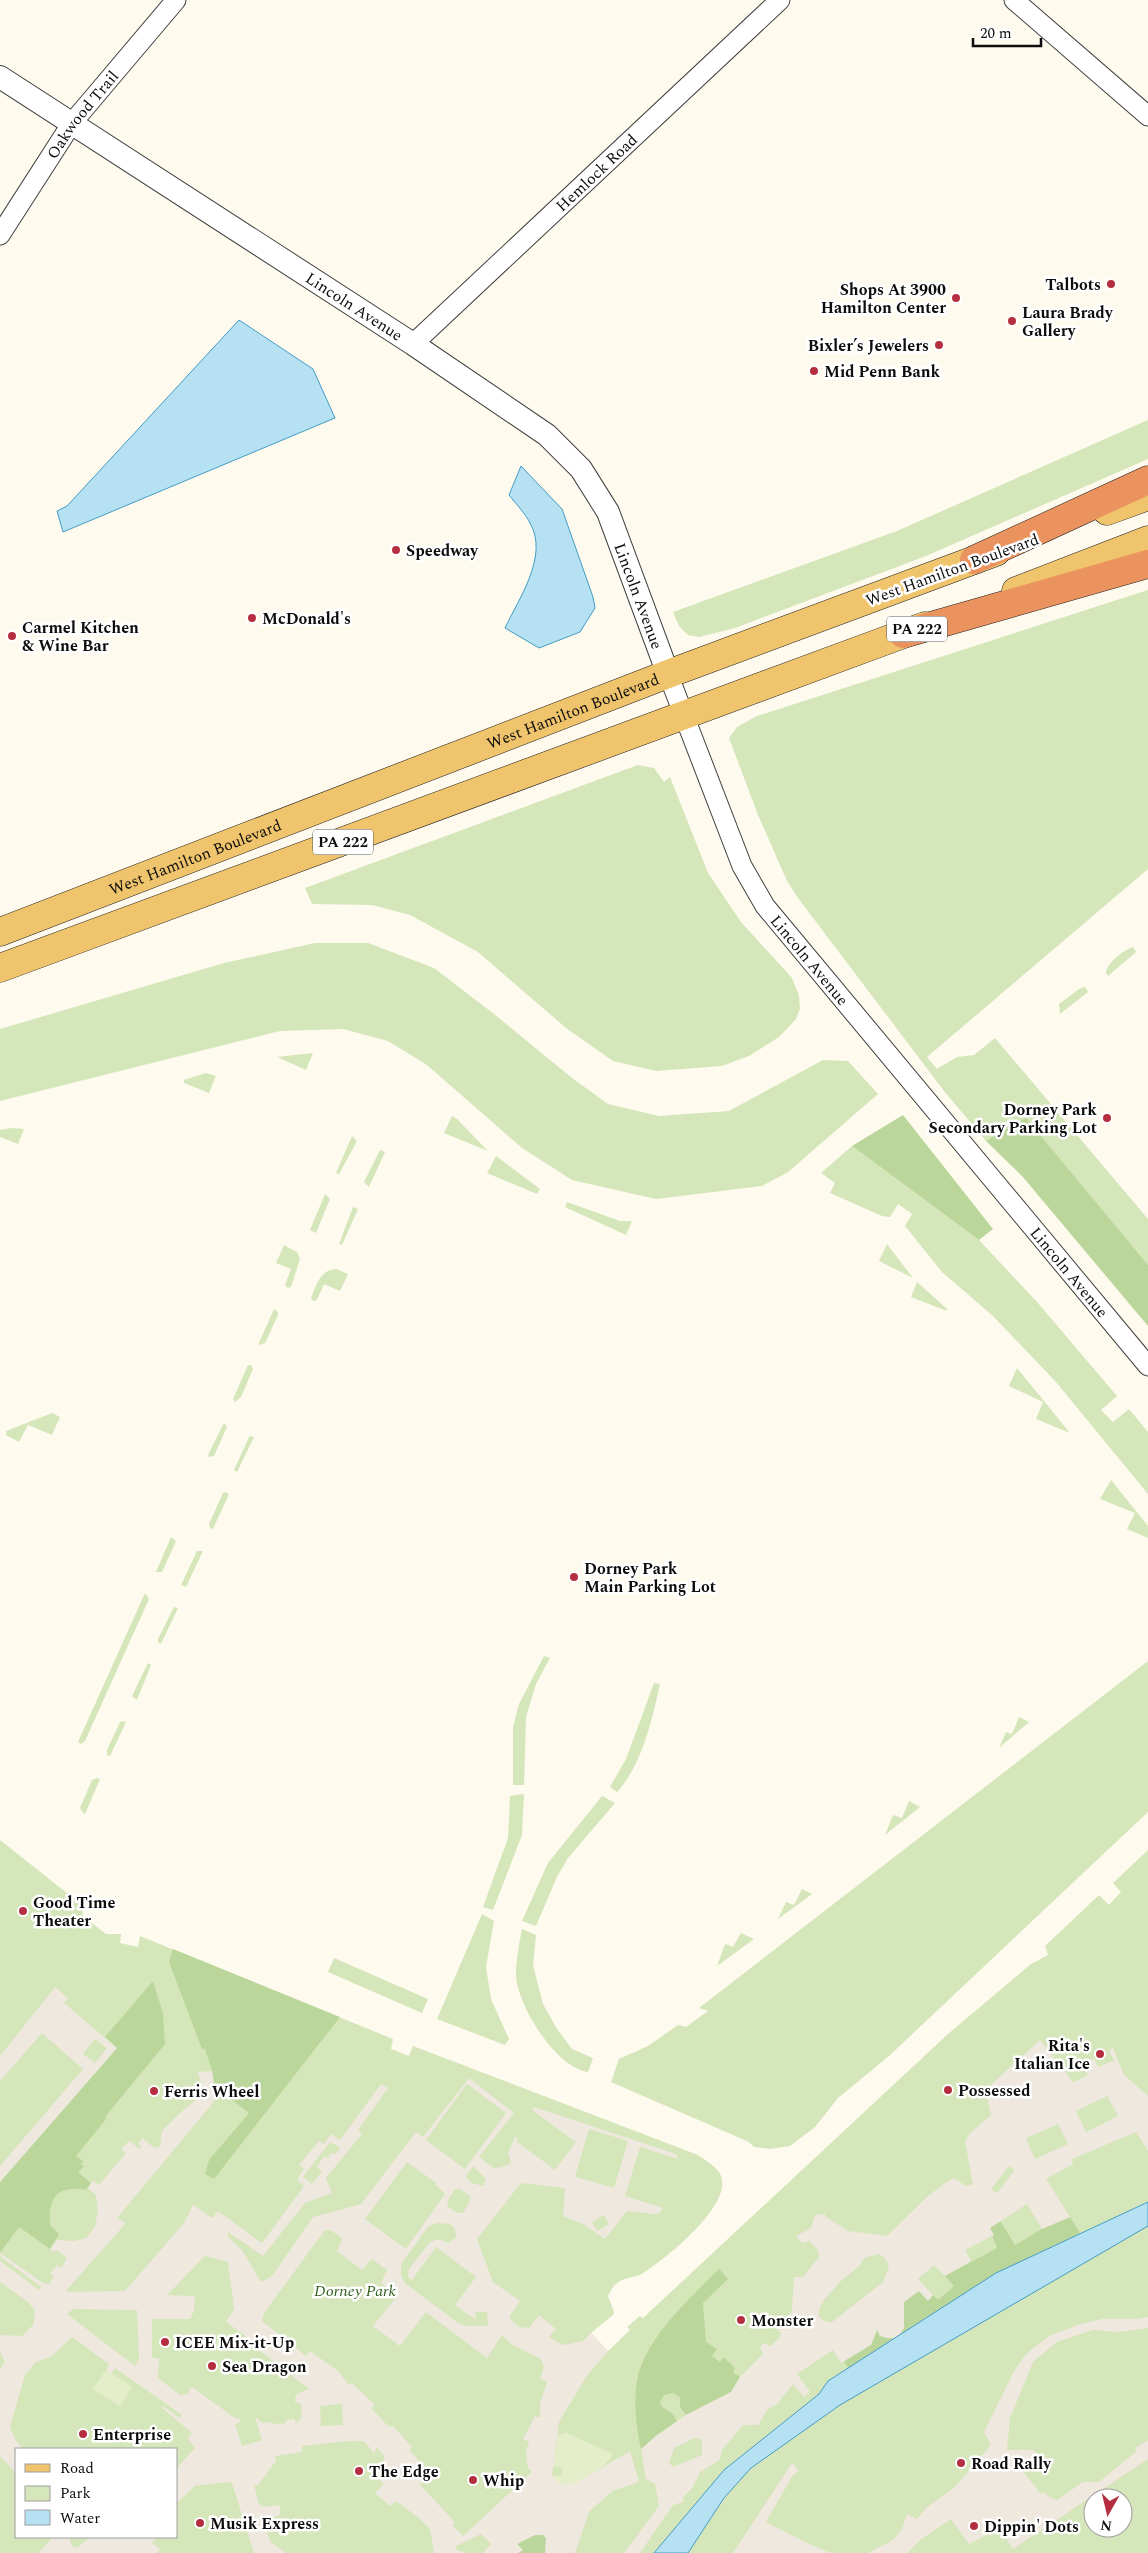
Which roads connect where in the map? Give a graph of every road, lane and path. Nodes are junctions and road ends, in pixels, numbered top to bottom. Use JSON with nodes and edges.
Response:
{"nodes":[{"id":1,"x":176,"y":0,"type":"edge"},
{"id":2,"x":780,"y":0,"type":"edge"},
{"id":3,"x":1014,"y":0,"type":"edge"},
{"id":4,"x":0,"y":77,"type":"edge"},
{"id":5,"x":1148,"y":116,"type":"edge"},
{"id":6,"x":72,"y":123,"type":"junction"},
{"id":7,"x":0,"y":235,"type":"edge"},
{"id":8,"x":413,"y":344,"type":"junction"},
{"id":9,"x":1148,"y":480,"type":"edge"},
{"id":10,"x":1148,"y":496,"type":"edge"},
{"id":11,"x":1148,"y":540,"type":"edge"},
{"id":12,"x":974,"y":560,"type":"junction"},
{"id":13,"x":1148,"y":564,"type":"edge"},
{"id":14,"x":903,"y":634,"type":"junction"},
{"id":15,"x":668,"y":674,"type":"junction"},
{"id":16,"x":685,"y":715,"type":"junction"},
{"id":17,"x":0,"y":932,"type":"edge"},
{"id":18,"x":0,"y":968,"type":"edge"},
{"id":19,"x":1148,"y":1366,"type":"edge"}],
"edges":[{"from":1,"to":6,"type":"street","name":"Oakwood Trail"},
{"from":2,"to":8,"type":"street","name":"Hemlock Road"},
{"from":3,"to":5,"type":"street"},
{"from":4,"to":6,"type":"street","name":"Lincoln Avenue"},
{"from":6,"to":7,"type":"street","name":"Oakwood Trail"},
{"from":6,"to":8,"type":"street","name":"Lincoln Avenue"},
{"from":8,"to":15,"type":"street","name":"Lincoln Avenue"},
{"from":9,"to":12,"type":"highway"},
{"from":10,"to":12,"type":"main road","name":"West Hamilton Boulevard","number":"PA 222"},
{"from":11,"to":14,"type":"main road","number":"PA 222"},
{"from":12,"to":15,"type":"main road","name":"West Hamilton Boulevard","number":"PA 222"},
{"from":13,"to":14,"type":"highway"},
{"from":14,"to":16,"type":"main road","number":"PA 222"},
{"from":15,"to":16,"type":"street","name":"Lincoln Avenue"},
{"from":15,"to":17,"type":"main road","name":"West Hamilton Boulevard","number":"PA 222"},
{"from":16,"to":18,"type":"main road","number":"PA 222"},
{"from":16,"to":19,"type":"street","name":"Lincoln Avenue"}]}
